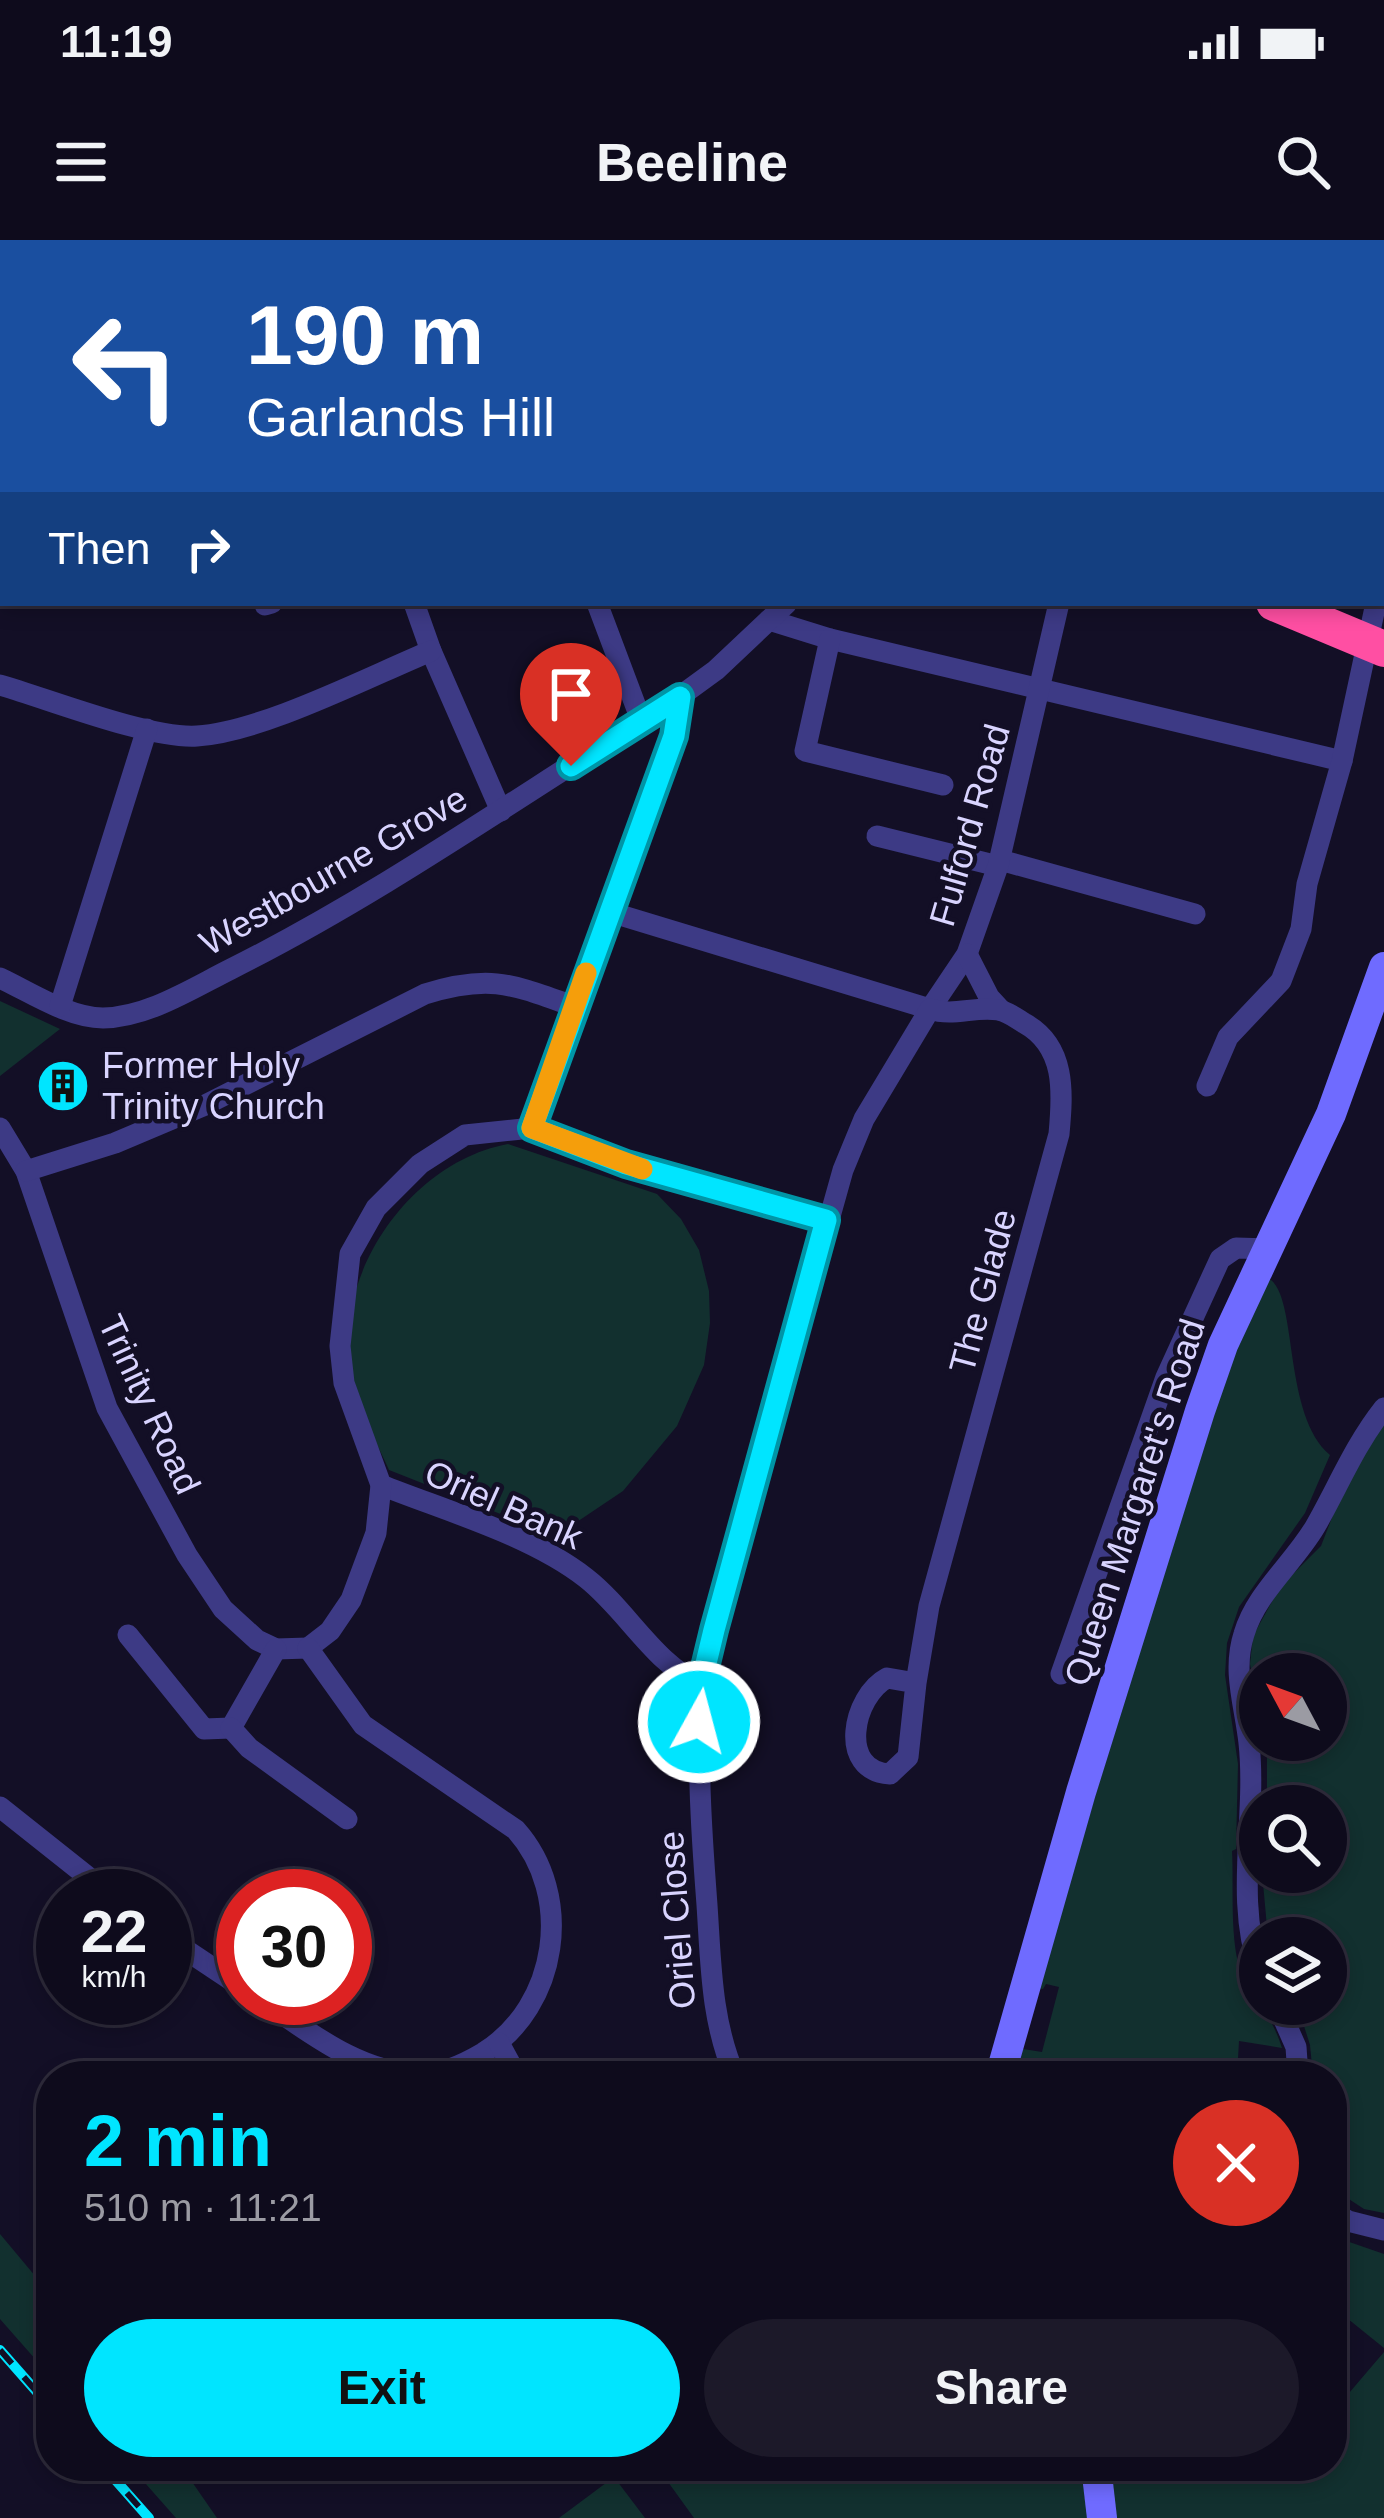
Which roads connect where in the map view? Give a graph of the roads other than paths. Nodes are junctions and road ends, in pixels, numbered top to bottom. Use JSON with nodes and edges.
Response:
{"nodes":[{"id":1,"x":416,"y":606,"type":"edge"},
{"id":2,"x":598,"y":606,"type":"edge"},
{"id":3,"x":784,"y":606,"type":"edge"},
{"id":4,"x":1058,"y":606,"type":"edge"},
{"id":5,"x":1281,"y":606,"type":"edge"},
{"id":6,"x":1376,"y":606,"type":"edge"},
{"id":7,"x":770,"y":620,"type":"junction"},
{"id":8,"x":830,"y":639,"type":"junction"},
{"id":9,"x":1377,"y":646,"type":"edge"},
{"id":10,"x":431,"y":651,"type":"junction"},
{"id":11,"x":0,"y":685,"type":"edge"},
{"id":12,"x":1040,"y":688,"type":"junction"},
{"id":13,"x":680,"y":697,"type":"junction"},
{"id":14,"x":641,"y":720,"type":"junction"},
{"id":15,"x":147,"y":729,"type":"junction"},
{"id":16,"x":1342,"y":760,"type":"junction"},
{"id":17,"x":944,"y":785,"type":"dead end"},
{"id":18,"x":501,"y":811,"type":"junction"},
{"id":19,"x":877,"y":836,"type":"dead end"},
{"id":20,"x":999,"y":863,"type":"junction"},
{"id":21,"x":610,"y":912,"type":"junction"},
{"id":22,"x":1196,"y":914,"type":"dead end"},
{"id":23,"x":967,"y":954,"type":"junction"},
{"id":24,"x":1384,"y":967,"type":"edge"},
{"id":25,"x":0,"y":978,"type":"edge"},
{"id":26,"x":60,"y":1006,"type":"junction"},
{"id":27,"x":573,"y":1006,"type":"junction"},
{"id":28,"x":930,"y":1009,"type":"junction"},
{"id":29,"x":1001,"y":1010,"type":"junction"},
{"id":30,"x":1207,"y":1086,"type":"dead end"},
{"id":31,"x":0,"y":1128,"type":"edge"},
{"id":32,"x":532,"y":1128,"type":"junction"},
{"id":33,"x":26,"y":1171,"type":"junction"},
{"id":34,"x":826,"y":1220,"type":"junction"},
{"id":35,"x":1270,"y":1250,"type":"junction"},
{"id":36,"x":1384,"y":1408,"type":"edge"},
{"id":37,"x":381,"y":1485,"type":"junction"},
{"id":38,"x":128,"y":1635,"type":"dead end"},
{"id":39,"x":308,"y":1648,"type":"junction"},
{"id":40,"x":276,"y":1649,"type":"junction"},
{"id":41,"x":1061,"y":1673,"type":"dead end"},
{"id":42,"x":916,"y":1683,"type":"dead end"},
{"id":43,"x":701,"y":1684,"type":"junction"},
{"id":44,"x":231,"y":1728,"type":"junction"},
{"id":45,"x":0,"y":1807,"type":"edge"},
{"id":46,"x":347,"y":1819,"type":"dead end"},
{"id":47,"x":78,"y":1869,"type":"edge"},
{"id":48,"x":1251,"y":1917,"type":"edge"},
{"id":49,"x":304,"y":2025,"type":"edge"},
{"id":50,"x":1286,"y":2025,"type":"edge"},
{"id":51,"x":499,"y":2043,"type":"junction"},
{"id":52,"x":363,"y":2061,"type":"edge"},
{"id":53,"x":469,"y":2061,"type":"edge"},
{"id":54,"x":509,"y":2061,"type":"edge"},
{"id":55,"x":730,"y":2061,"type":"edge"},
{"id":56,"x":1004,"y":2061,"type":"edge"},
{"id":57,"x":1297,"y":2061,"type":"edge"},
{"id":58,"x":1347,"y":2220,"type":"edge"},
{"id":59,"x":1384,"y":2230,"type":"edge"},
{"id":60,"x":1098,"y":2481,"type":"edge"},
{"id":61,"x":1102,"y":2518,"type":"edge"}],
"edges":[{"from":1,"to":10,"type":"street"},
{"from":2,"to":14,"type":"street"},
{"from":3,"to":7,"type":"street","name":"Westbourne Grove"},
{"from":4,"to":12,"type":"street","name":"Fulford Road"},
{"from":5,"to":9,"type":"highway"},
{"from":6,"to":9,"type":"street"},
{"from":7,"to":8,"type":"street"},
{"from":7,"to":13,"type":"street","name":"Westbourne Grove"},
{"from":8,"to":12,"type":"street"},
{"from":8,"to":17,"type":"street"},
{"from":9,"to":16,"type":"street"},
{"from":10,"to":15,"type":"street"},
{"from":10,"to":18,"type":"street"},
{"from":11,"to":15,"type":"street"},
{"from":12,"to":16,"type":"street"},
{"from":12,"to":20,"type":"street","name":"Fulford Road"},
{"from":13,"to":14,"type":"street","name":"Westbourne Grove"},
{"from":13,"to":21,"type":"street"},
{"from":14,"to":18,"type":"street","name":"Westbourne Grove"},
{"from":15,"to":26,"type":"street"},
{"from":16,"to":30,"type":"street"},
{"from":18,"to":26,"type":"street","name":"Westbourne Grove"},
{"from":19,"to":20,"type":"street"},
{"from":20,"to":22,"type":"street"},
{"from":20,"to":23,"type":"street","name":"Fulford Road"},
{"from":21,"to":27,"type":"street"},
{"from":21,"to":28,"type":"street"},
{"from":23,"to":28,"type":"street","name":"Fulford Road"},
{"from":23,"to":29,"type":"street"},
{"from":24,"to":35,"type":"main road","name":"Queen Margaret's Road"},
{"from":25,"to":26,"type":"street","name":"Westbourne Grove"},
{"from":27,"to":32,"type":"street"},
{"from":27,"to":33,"type":"street"},
{"from":28,"to":29,"type":"street"},
{"from":28,"to":34,"type":"street","name":"Fulford Road"},
{"from":29,"to":42,"type":"street","name":"The Glade"},
{"from":31,"to":33,"type":"street","name":"Trinity Road"},
{"from":32,"to":34,"type":"street"},
{"from":32,"to":37,"type":"street"},
{"from":33,"to":40,"type":"street","name":"Trinity Road"},
{"from":34,"to":43,"type":"street","name":"Oriel Close"},
{"from":35,"to":41,"type":"street"},
{"from":35,"to":56,"type":"main road","name":"Queen Margaret's Road"},
{"from":36,"to":48,"type":"street"},
{"from":37,"to":39,"type":"street"},
{"from":37,"to":43,"type":"street","name":"Oriel Bank"},
{"from":38,"to":44,"type":"street"},
{"from":39,"to":40,"type":"street"},
{"from":39,"to":51,"type":"street"},
{"from":40,"to":44,"type":"street"},
{"from":43,"to":55,"type":"street","name":"Oriel Close"},
{"from":44,"to":46,"type":"street"},
{"from":45,"to":47,"type":"street"},
{"from":49,"to":52,"type":"street"},
{"from":50,"to":57,"type":"street"},
{"from":51,"to":53,"type":"street"},
{"from":51,"to":54,"type":"street"},
{"from":58,"to":59,"type":"street"},
{"from":60,"to":61,"type":"main road"}]}
